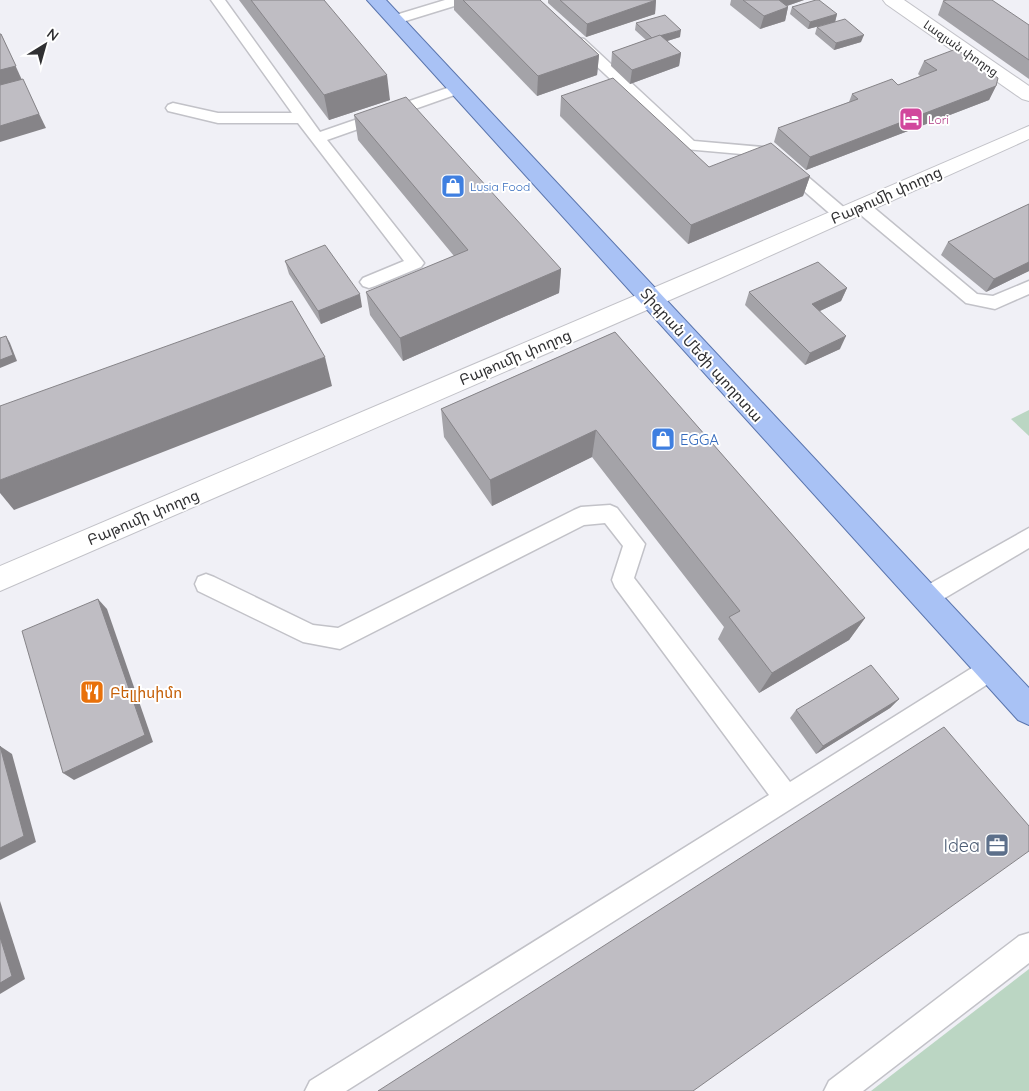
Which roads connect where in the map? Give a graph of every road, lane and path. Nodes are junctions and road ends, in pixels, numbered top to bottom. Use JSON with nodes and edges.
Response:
{"nodes":[{"id":1,"x":218,"y":0,"type":"edge"},
{"id":2,"x":376,"y":0,"type":"edge"},
{"id":3,"x":459,"y":0,"type":"edge"},
{"id":4,"x":892,"y":0,"type":"edge"},
{"id":5,"x":394,"y":20,"type":"junction"},
{"id":6,"x":569,"y":33,"type":"edge"},
{"id":7,"x":458,"y":89,"type":"junction"},
{"id":8,"x":1029,"y":95,"type":"edge"},
{"id":9,"x":173,"y":108,"type":"dead end"},
{"id":10,"x":303,"y":118,"type":"junction"},
{"id":11,"x":1029,"y":132,"type":"edge"},
{"id":12,"x":317,"y":138,"type":"junction"},
{"id":13,"x":851,"y":210,"type":"junction"},
{"id":14,"x":369,"y":282,"type":"dead end"},
{"id":15,"x":1029,"y":287,"type":"edge"},
{"id":16,"x":650,"y":298,"type":"junction"},
{"id":17,"x":1029,"y":537,"type":"edge"},
{"id":18,"x":0,"y":579,"type":"edge"},
{"id":19,"x":206,"y":584,"type":"dead end"},
{"id":20,"x":926,"y":598,"type":"junction"},
{"id":21,"x":991,"y":669,"type":"junction"},
{"id":22,"x":1029,"y":710,"type":"edge"},
{"id":23,"x":787,"y":798,"type":"junction"},
{"id":24,"x":1029,"y":946,"type":"edge"},
{"id":25,"x":320,"y":1091,"type":"edge"},
{"id":26,"x":839,"y":1091,"type":"edge"}],
"edges":[{"from":1,"to":10,"type":"lane"},
{"from":2,"to":5,"type":"main road","name":"Տիգրան Մեծի պողոտա"},
{"from":3,"to":5,"type":"lane"},
{"from":4,"to":8,"type":"street","name":"Լազյան փողոց"},
{"from":5,"to":7,"type":"main road","name":"Տիգրան Մեծի պողոտա"},
{"from":6,"to":13,"type":"lane"},
{"from":7,"to":12,"type":"lane"},
{"from":7,"to":16,"type":"main road","name":"Տիգրան Մեծի պողոտա"},
{"from":9,"to":10,"type":"lane"},
{"from":10,"to":12,"type":"lane"},
{"from":11,"to":13,"type":"street","name":"Բաթումի փողոց"},
{"from":12,"to":14,"type":"lane"},
{"from":13,"to":15,"type":"lane"},
{"from":13,"to":16,"type":"street","name":"Բաթումի փողոց"},
{"from":16,"to":18,"type":"street","name":"Բաթումի փողոց"},
{"from":16,"to":20,"type":"main road","name":"Տիգրան Մեծի պողոտա"},
{"from":17,"to":20,"type":"lane"},
{"from":19,"to":23,"type":"lane"},
{"from":20,"to":21,"type":"main road","name":"Տիգրան Մեծի պողոտա"},
{"from":21,"to":22,"type":"main road","name":"Տիգրան Մեծի պողոտա"},
{"from":21,"to":23,"type":"lane"},
{"from":23,"to":25,"type":"lane"},
{"from":24,"to":26,"type":"lane"}]}
